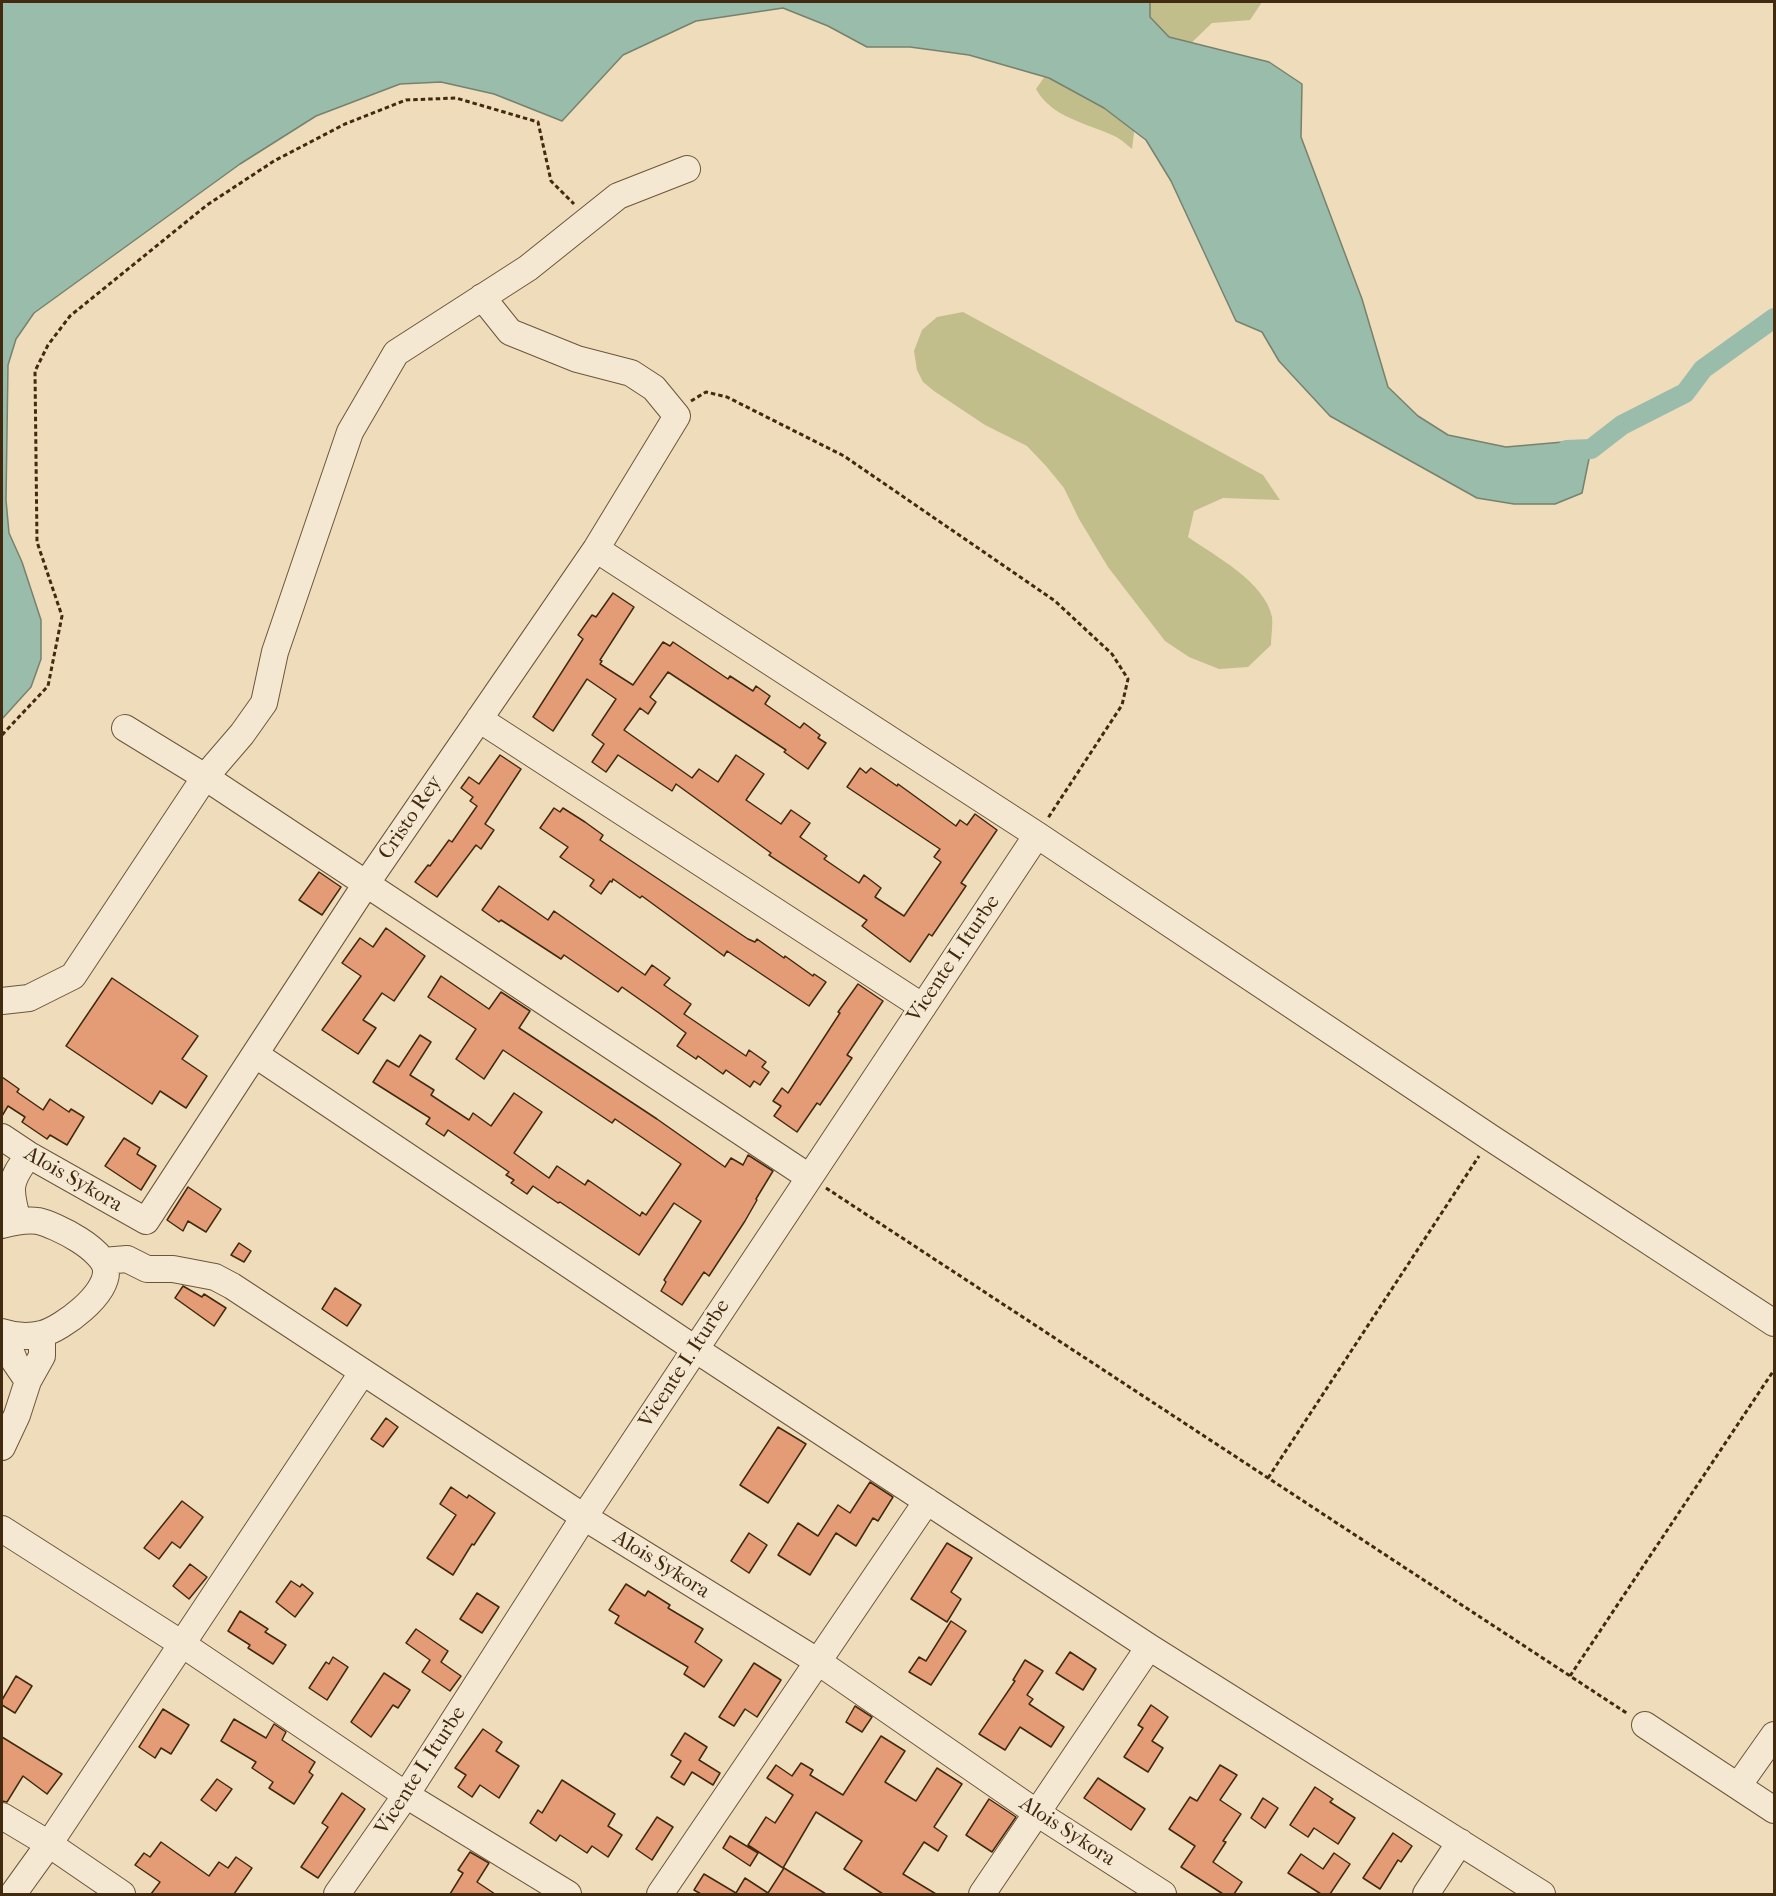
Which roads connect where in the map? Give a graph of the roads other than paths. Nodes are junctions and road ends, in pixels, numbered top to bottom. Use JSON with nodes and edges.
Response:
{"nodes":[{"id":1,"x":687,"y":169,"type":"dead end"},
{"id":2,"x":482,"y":297,"type":"junction"},
{"id":3,"x":596,"y":549,"type":"junction"},
{"id":4,"x":479,"y":719,"type":"junction"},
{"id":5,"x":125,"y":728,"type":"dead end"},
{"id":6,"x":205,"y":777,"type":"junction"},
{"id":7,"x":1037,"y":835,"type":"junction"},
{"id":8,"x":366,"y":884,"type":"junction"},
{"id":9,"x":2,"y":1001,"type":"edge"},
{"id":10,"x":922,"y":1006,"type":"junction"},
{"id":11,"x":256,"y":1055,"type":"junction"},
{"id":12,"x":2,"y":1137,"type":"edge"},
{"id":13,"x":29,"y":1155,"type":"junction"},
{"id":14,"x":809,"y":1177,"type":"junction"},
{"id":15,"x":146,"y":1221,"type":"joint"},
{"id":16,"x":10,"y":1223,"type":"edge"},
{"id":17,"x":104,"y":1270,"type":"junction"},
{"id":18,"x":1774,"y":1323,"type":"edge"},
{"id":19,"x":2,"y":1332,"type":"edge"},
{"id":20,"x":42,"y":1334,"type":"junction"},
{"id":21,"x":696,"y":1348,"type":"junction"},
{"id":22,"x":362,"y":1372,"type":"junction"},
{"id":23,"x":28,"y":1381,"type":"junction"},
{"id":24,"x":2,"y":1447,"type":"edge"},
{"id":25,"x":927,"y":1501,"type":"junction"},
{"id":26,"x":584,"y":1517,"type":"junction"},
{"id":27,"x":2,"y":1528,"type":"edge"},
{"id":28,"x":182,"y":1644,"type":"junction"},
{"id":29,"x":1149,"y":1647,"type":"junction"},
{"id":30,"x":817,"y":1661,"type":"junction"},
{"id":31,"x":1645,"y":1725,"type":"road end"},
{"id":32,"x":1774,"y":1735,"type":"edge"},
{"id":33,"x":1738,"y":1786,"type":"junction"},
{"id":34,"x":406,"y":1795,"type":"junction"},
{"id":35,"x":1774,"y":1810,"type":"edge"},
{"id":36,"x":1037,"y":1813,"type":"junction"},
{"id":37,"x":2,"y":1816,"type":"edge"},
{"id":38,"x":1460,"y":1842,"type":"junction"},
{"id":39,"x":49,"y":1844,"type":"junction"},
{"id":40,"x":13,"y":1894,"type":"edge"},
{"id":41,"x":122,"y":1894,"type":"edge"},
{"id":42,"x":337,"y":1894,"type":"edge"},
{"id":43,"x":568,"y":1894,"type":"edge"},
{"id":44,"x":660,"y":1894,"type":"edge"},
{"id":45,"x":982,"y":1894,"type":"edge"},
{"id":46,"x":1163,"y":1894,"type":"edge"},
{"id":47,"x":1426,"y":1894,"type":"edge"},
{"id":48,"x":1542,"y":1894,"type":"edge"}],
"edges":[{"from":1,"to":2,"type":"street"},
{"from":2,"to":3,"type":"street","name":"Cristo Rey"},
{"from":2,"to":6,"type":"street"},
{"from":3,"to":4,"type":"street","name":"Cristo Rey"},
{"from":3,"to":7,"type":"street"},
{"from":4,"to":8,"type":"street","name":"Cristo Rey"},
{"from":4,"to":10,"type":"street"},
{"from":5,"to":6,"type":"street"},
{"from":6,"to":8,"type":"street"},
{"from":6,"to":9,"type":"street"},
{"from":7,"to":10,"type":"street","name":"Vicente I. Iturbe"},
{"from":7,"to":18,"type":"street"},
{"from":8,"to":11,"type":"street","name":"Cristo Rey"},
{"from":8,"to":14,"type":"street"},
{"from":10,"to":14,"type":"street","name":"Vicente I. Iturbe"},
{"from":11,"to":15,"type":"street","name":"Cristo Rey"},
{"from":11,"to":21,"type":"street"},
{"from":12,"to":13,"type":"street","name":"Alois Sykora"},
{"from":13,"to":15,"type":"street","name":"Alois Sykora"},
{"from":13,"to":16,"type":"street"},
{"from":14,"to":21,"type":"street","name":"Vicente I. Iturbe"},
{"from":16,"to":17,"type":"street"},
{"from":17,"to":20,"type":"street"},
{"from":17,"to":22,"type":"street","name":"Alois Sykora"},
{"from":19,"to":20,"type":"street"},
{"from":19,"to":23,"type":"street"},
{"from":20,"to":23,"type":"street"},
{"from":21,"to":25,"type":"street"},
{"from":21,"to":26,"type":"street","name":"Vicente I. Iturbe"},
{"from":22,"to":26,"type":"street","name":"Alois Sykora"},
{"from":22,"to":28,"type":"street"},
{"from":23,"to":24,"type":"street"},
{"from":25,"to":29,"type":"street"},
{"from":25,"to":30,"type":"street"},
{"from":26,"to":30,"type":"street","name":"Alois Sykora"},
{"from":26,"to":34,"type":"street","name":"Vicente I. Iturbe"},
{"from":27,"to":28,"type":"street"},
{"from":28,"to":34,"type":"street"},
{"from":28,"to":39,"type":"street"},
{"from":29,"to":36,"type":"street"},
{"from":29,"to":38,"type":"street"},
{"from":30,"to":36,"type":"street","name":"Alois Sykora"},
{"from":30,"to":44,"type":"street"},
{"from":31,"to":33,"type":"street"},
{"from":32,"to":33,"type":"street"},
{"from":33,"to":35,"type":"street"},
{"from":34,"to":42,"type":"street","name":"Vicente I. Iturbe"},
{"from":34,"to":43,"type":"street"},
{"from":36,"to":45,"type":"street"},
{"from":36,"to":46,"type":"street","name":"Alois Sykora"},
{"from":37,"to":39,"type":"street"},
{"from":38,"to":47,"type":"street"},
{"from":38,"to":48,"type":"street"},
{"from":39,"to":40,"type":"street"},
{"from":39,"to":41,"type":"street"}]}
